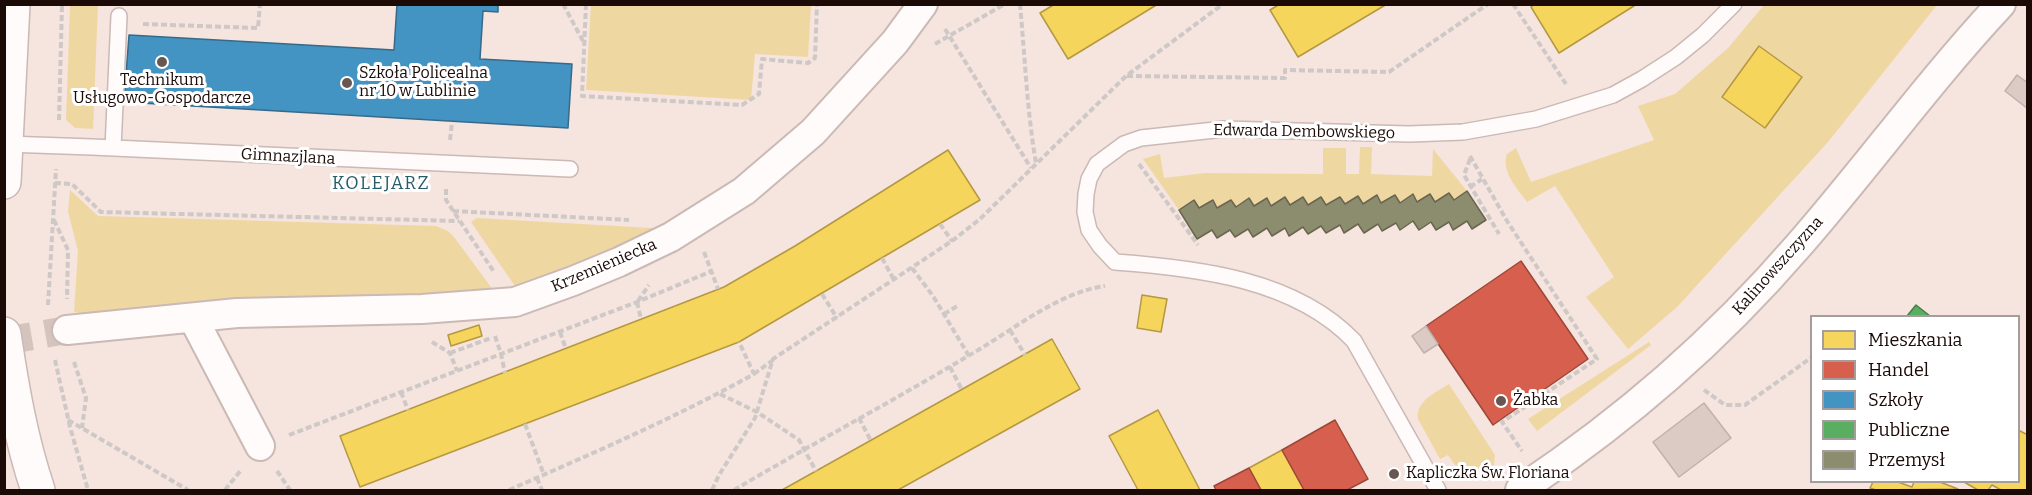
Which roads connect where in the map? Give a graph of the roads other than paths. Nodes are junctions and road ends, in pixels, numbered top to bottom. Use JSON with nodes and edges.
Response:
{"nodes":[{"id":1,"x":13,"y":4,"type":"edge"},
{"id":2,"x":923,"y":4,"type":"edge"},
{"id":3,"x":1734,"y":4,"type":"edge"},
{"id":4,"x":2001,"y":4,"type":"edge"},
{"id":5,"x":119,"y":19,"type":"road end"},
{"id":6,"x":6,"y":144,"type":"junction"},
{"id":7,"x":113,"y":148,"type":"junction"},
{"id":8,"x":570,"y":169,"type":"dead end"},
{"id":9,"x":4,"y":182,"type":"edge"},
{"id":10,"x":193,"y":318,"type":"junction"},
{"id":11,"x":4,"y":334,"type":"edge"},
{"id":12,"x":64,"y":335,"type":"tunnel mouth"},
{"id":13,"x":260,"y":446,"type":"road end"},
{"id":14,"x":38,"y":490,"type":"edge"},
{"id":15,"x":1438,"y":490,"type":"edge"},
{"id":16,"x":1520,"y":490,"type":"edge"}],
"edges":[{"from":1,"to":6,"type":"street"},
{"from":2,"to":10,"type":"street","name":"Krzemieniecka"},
{"from":3,"to":15,"type":"lane","name":"Edwarda Dembowskiego"},
{"from":4,"to":16,"type":"street","name":"Kalinowszczyzna"},
{"from":5,"to":7,"type":"lane"},
{"from":6,"to":7,"type":"lane","name":"Gimnazjlana"},
{"from":6,"to":9,"type":"street"},
{"from":7,"to":8,"type":"lane","name":"Gimnazjlana"},
{"from":10,"to":12,"type":"street","name":"Krzemieniecka"},
{"from":10,"to":13,"type":"street"},
{"from":11,"to":14,"type":"street"}]}
